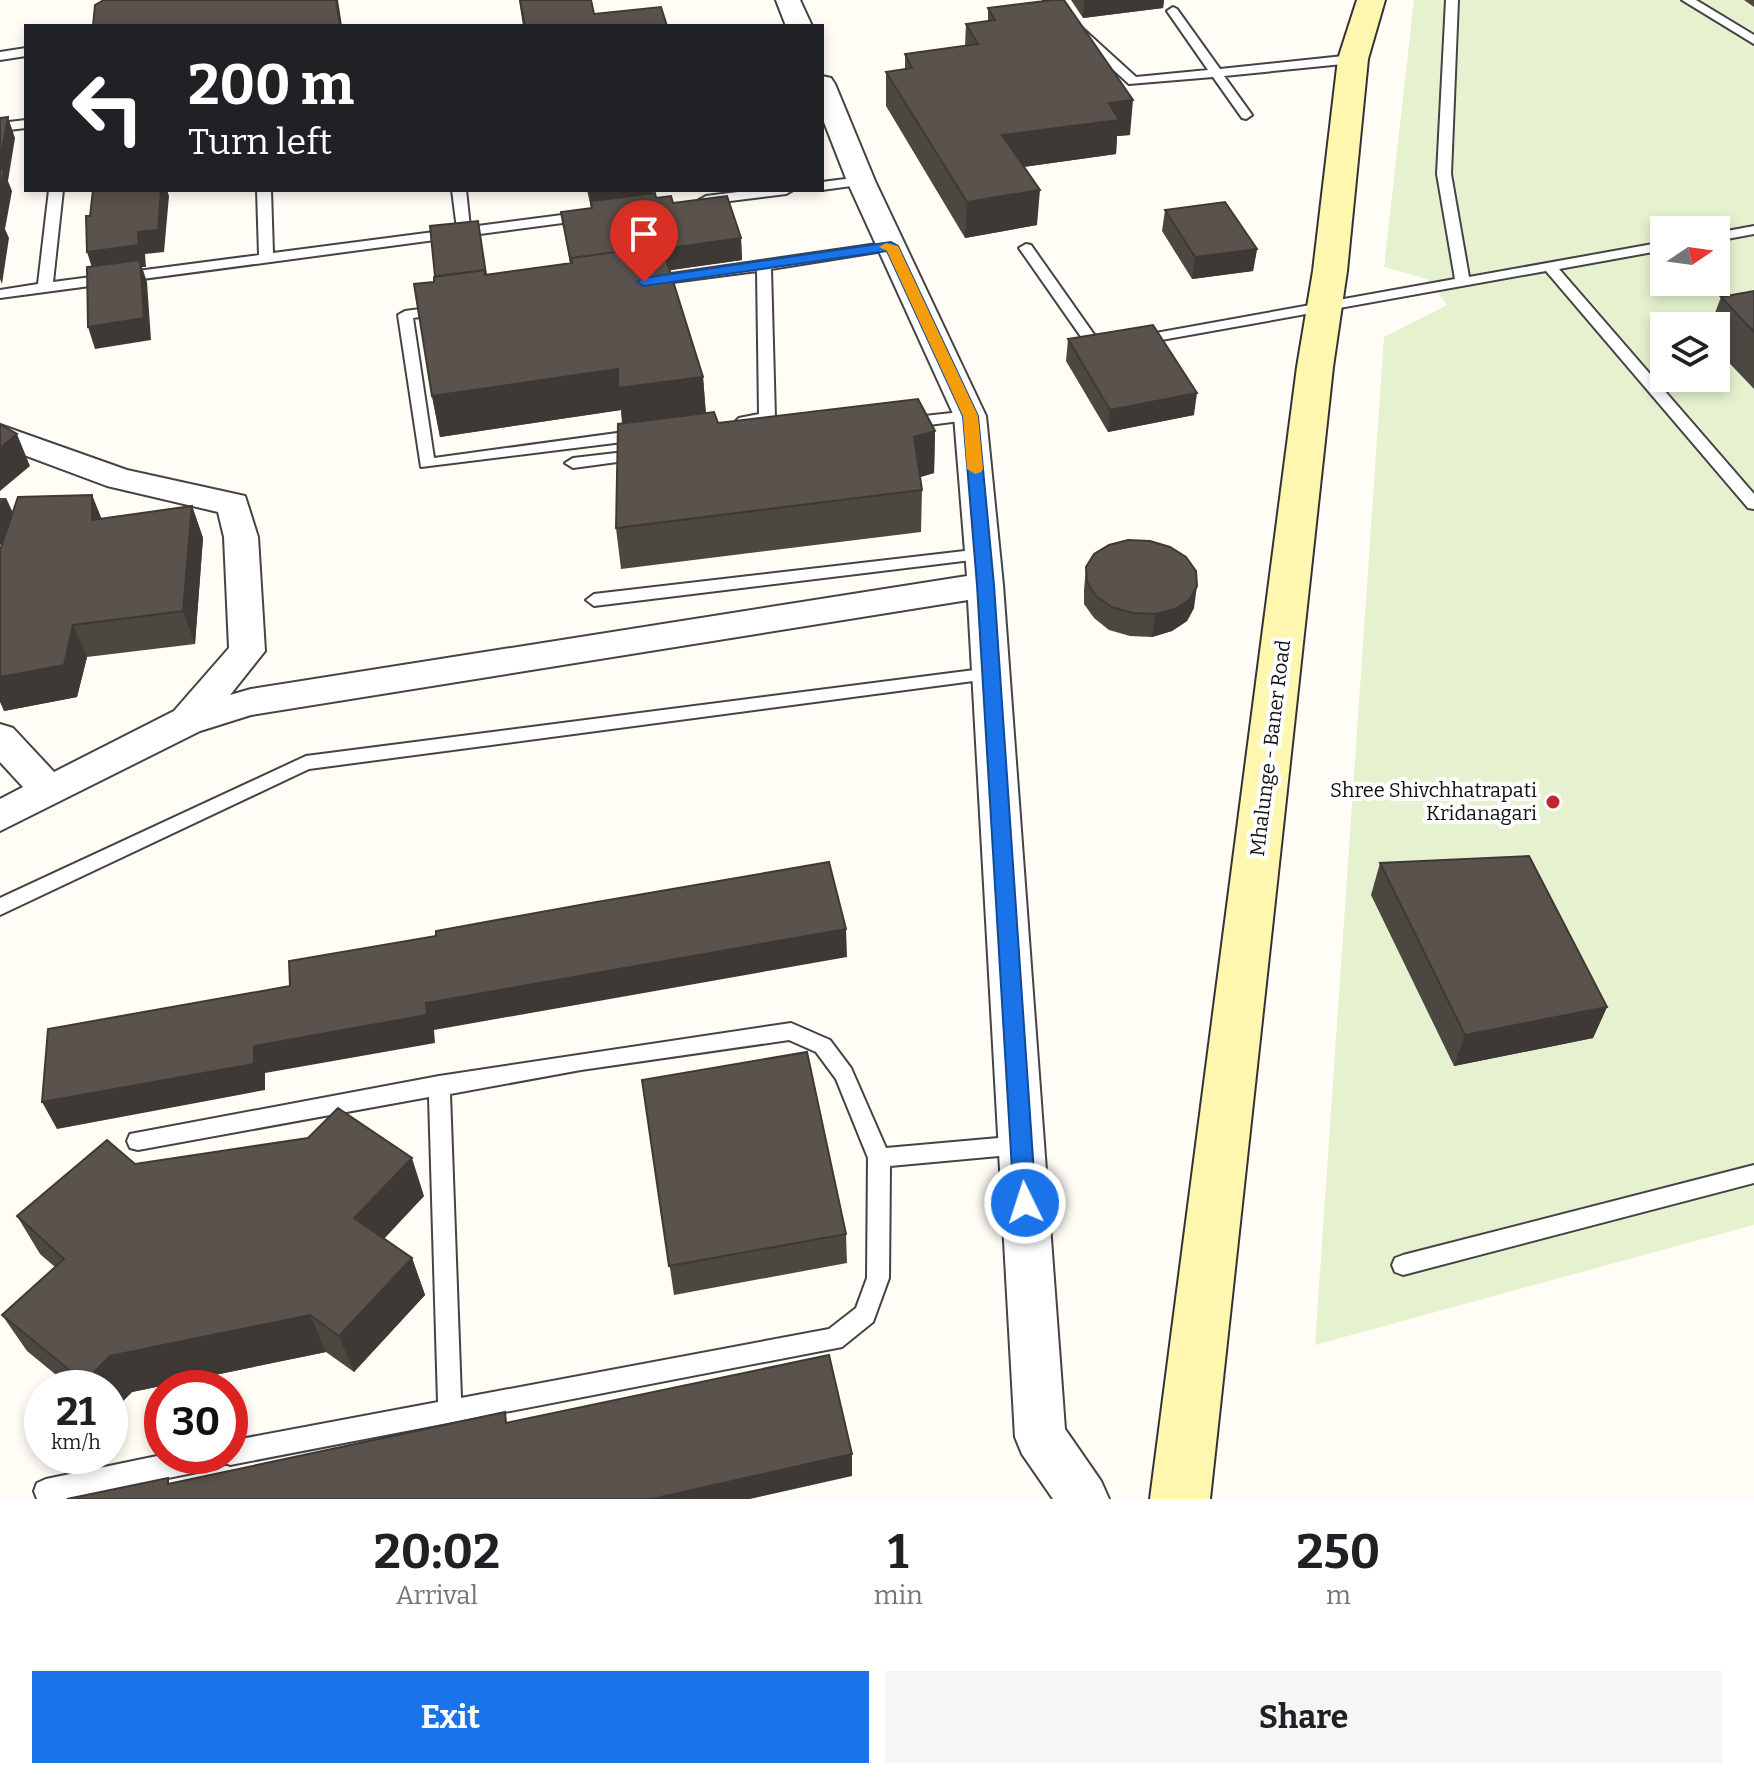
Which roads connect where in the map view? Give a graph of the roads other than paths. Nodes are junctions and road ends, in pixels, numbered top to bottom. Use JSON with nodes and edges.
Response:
{"nodes":[{"id":1,"x":788,"y":0,"type":"edge"},
{"id":2,"x":1050,"y":0,"type":"edge"},
{"id":3,"x":1371,"y":0,"type":"edge"},
{"id":4,"x":1452,"y":0,"type":"edge"},
{"id":5,"x":1688,"y":0,"type":"edge"},
{"id":6,"x":1173,"y":11,"type":"dead end"},
{"id":7,"x":798,"y":24,"type":"edge"},
{"id":8,"x":1754,"y":40,"type":"edge"},
{"id":9,"x":24,"y":52,"type":"edge"},
{"id":10,"x":0,"y":56,"type":"edge"},
{"id":11,"x":1353,"y":59,"type":"junction"},
{"id":12,"x":1216,"y":72,"type":"junction"},
{"id":13,"x":824,"y":89,"type":"edge"},
{"id":14,"x":1246,"y":115,"type":"dead end"},
{"id":15,"x":24,"y":124,"type":"edge"},
{"id":16,"x":0,"y":127,"type":"edge"},
{"id":17,"x":861,"y":181,"type":"junction"},
{"id":18,"x":824,"y":186,"type":"edge"},
{"id":19,"x":56,"y":192,"type":"edge"},
{"id":20,"x":264,"y":192,"type":"edge"},
{"id":21,"x":459,"y":192,"type":"edge"},
{"id":22,"x":742,"y":193,"type":"edge"},
{"id":23,"x":696,"y":201,"type":"edge"},
{"id":24,"x":604,"y":213,"type":"edge"},
{"id":25,"x":1754,"y":230,"type":"edge"},
{"id":26,"x":464,"y":232,"type":"junction"},
{"id":27,"x":1730,"y":234,"type":"edge"},
{"id":28,"x":891,"y":246,"type":"junction"},
{"id":29,"x":1026,"y":248,"type":"dead end"},
{"id":30,"x":1650,"y":248,"type":"edge"},
{"id":31,"x":266,"y":257,"type":"junction"},
{"id":32,"x":764,"y":266,"type":"junction"},
{"id":33,"x":1549,"y":266,"type":"junction"},
{"id":34,"x":639,"y":283,"type":"edge"},
{"id":35,"x":1463,"y":284,"type":"junction"},
{"id":36,"x":45,"y":287,"type":"junction"},
{"id":37,"x":0,"y":294,"type":"edge"},
{"id":38,"x":451,"y":309,"type":"edge"},
{"id":39,"x":1322,"y":310,"type":"junction"},
{"id":40,"x":970,"y":416,"type":"junction"},
{"id":41,"x":721,"y":424,"type":"edge"},
{"id":42,"x":890,"y":425,"type":"edge"},
{"id":43,"x":659,"y":433,"type":"edge"},
{"id":44,"x":0,"y":435,"type":"edge"},
{"id":45,"x":652,"y":453,"type":"edge"},
{"id":46,"x":573,"y":463,"type":"dead end"},
{"id":47,"x":1754,"y":504,"type":"edge"},
{"id":48,"x":984,"y":570,"type":"junction"},
{"id":49,"x":594,"y":600,"type":"dead end"},
{"id":50,"x":990,"y":674,"type":"junction"},
{"id":51,"x":187,"y":721,"type":"junction"},
{"id":52,"x":0,"y":738,"type":"edge"},
{"id":53,"x":49,"y":791,"type":"junction"},
{"id":54,"x":0,"y":816,"type":"edge"},
{"id":55,"x":0,"y":907,"type":"edge"},
{"id":56,"x":439,"y":1085,"type":"junction"},
{"id":57,"x":138,"y":1141,"type":"dead end"},
{"id":58,"x":1021,"y":1145,"type":"junction"},
{"id":59,"x":879,"y":1158,"type":"junction"},
{"id":60,"x":1754,"y":1174,"type":"edge"},
{"id":61,"x":1403,"y":1265,"type":"dead end"},
{"id":62,"x":450,"y":1413,"type":"junction"},
{"id":63,"x":248,"y":1450,"type":"edge"},
{"id":64,"x":144,"y":1471,"type":"edge"},
{"id":65,"x":46,"y":1491,"type":"dead end"},
{"id":66,"x":1083,"y":1499,"type":"edge"},
{"id":67,"x":1180,"y":1499,"type":"edge"}],
"edges":[{"from":1,"to":7,"type":"street"},
{"from":2,"to":12,"type":"lane"},
{"from":3,"to":11,"type":"main road","name":"Mhalunge - Baner Road"},
{"from":4,"to":35,"type":"lane"},
{"from":5,"to":8,"type":"lane"},
{"from":6,"to":12,"type":"lane"},
{"from":9,"to":10,"type":"lane"},
{"from":11,"to":12,"type":"lane"},
{"from":11,"to":39,"type":"main road","name":"Mhalunge - Baner Road"},
{"from":12,"to":14,"type":"lane"},
{"from":13,"to":17,"type":"street"},
{"from":15,"to":16,"type":"lane"},
{"from":17,"to":18,"type":"lane"},
{"from":17,"to":28,"type":"street"},
{"from":19,"to":36,"type":"lane"},
{"from":20,"to":31,"type":"lane"},
{"from":21,"to":26,"type":"lane"},
{"from":22,"to":23,"type":"lane"},
{"from":24,"to":26,"type":"lane"},
{"from":25,"to":27,"type":"lane"},
{"from":26,"to":31,"type":"lane"},
{"from":28,"to":32,"type":"lane"},
{"from":28,"to":40,"type":"street"},
{"from":29,"to":39,"type":"lane"},
{"from":30,"to":33,"type":"lane"},
{"from":31,"to":36,"type":"lane"},
{"from":32,"to":34,"type":"lane"},
{"from":32,"to":41,"type":"lane"},
{"from":33,"to":35,"type":"lane"},
{"from":33,"to":47,"type":"lane"},
{"from":35,"to":39,"type":"lane"},
{"from":36,"to":37,"type":"lane"},
{"from":38,"to":43,"type":"lane"},
{"from":39,"to":67,"type":"main road","name":"Mhalunge - Baner Road"},
{"from":40,"to":42,"type":"lane"},
{"from":40,"to":48,"type":"street"},
{"from":44,"to":51,"type":"street"},
{"from":45,"to":46,"type":"lane"},
{"from":48,"to":49,"type":"lane"},
{"from":48,"to":50,"type":"street"},
{"from":48,"to":51,"type":"street"},
{"from":50,"to":55,"type":"lane"},
{"from":50,"to":58,"type":"street"},
{"from":51,"to":53,"type":"street"},
{"from":52,"to":53,"type":"street"},
{"from":53,"to":54,"type":"street"},
{"from":56,"to":57,"type":"lane"},
{"from":56,"to":59,"type":"lane"},
{"from":56,"to":62,"type":"lane"},
{"from":58,"to":59,"type":"lane"},
{"from":58,"to":66,"type":"street"},
{"from":59,"to":62,"type":"lane"},
{"from":60,"to":61,"type":"lane"},
{"from":62,"to":63,"type":"lane"},
{"from":64,"to":65,"type":"lane"}]}
